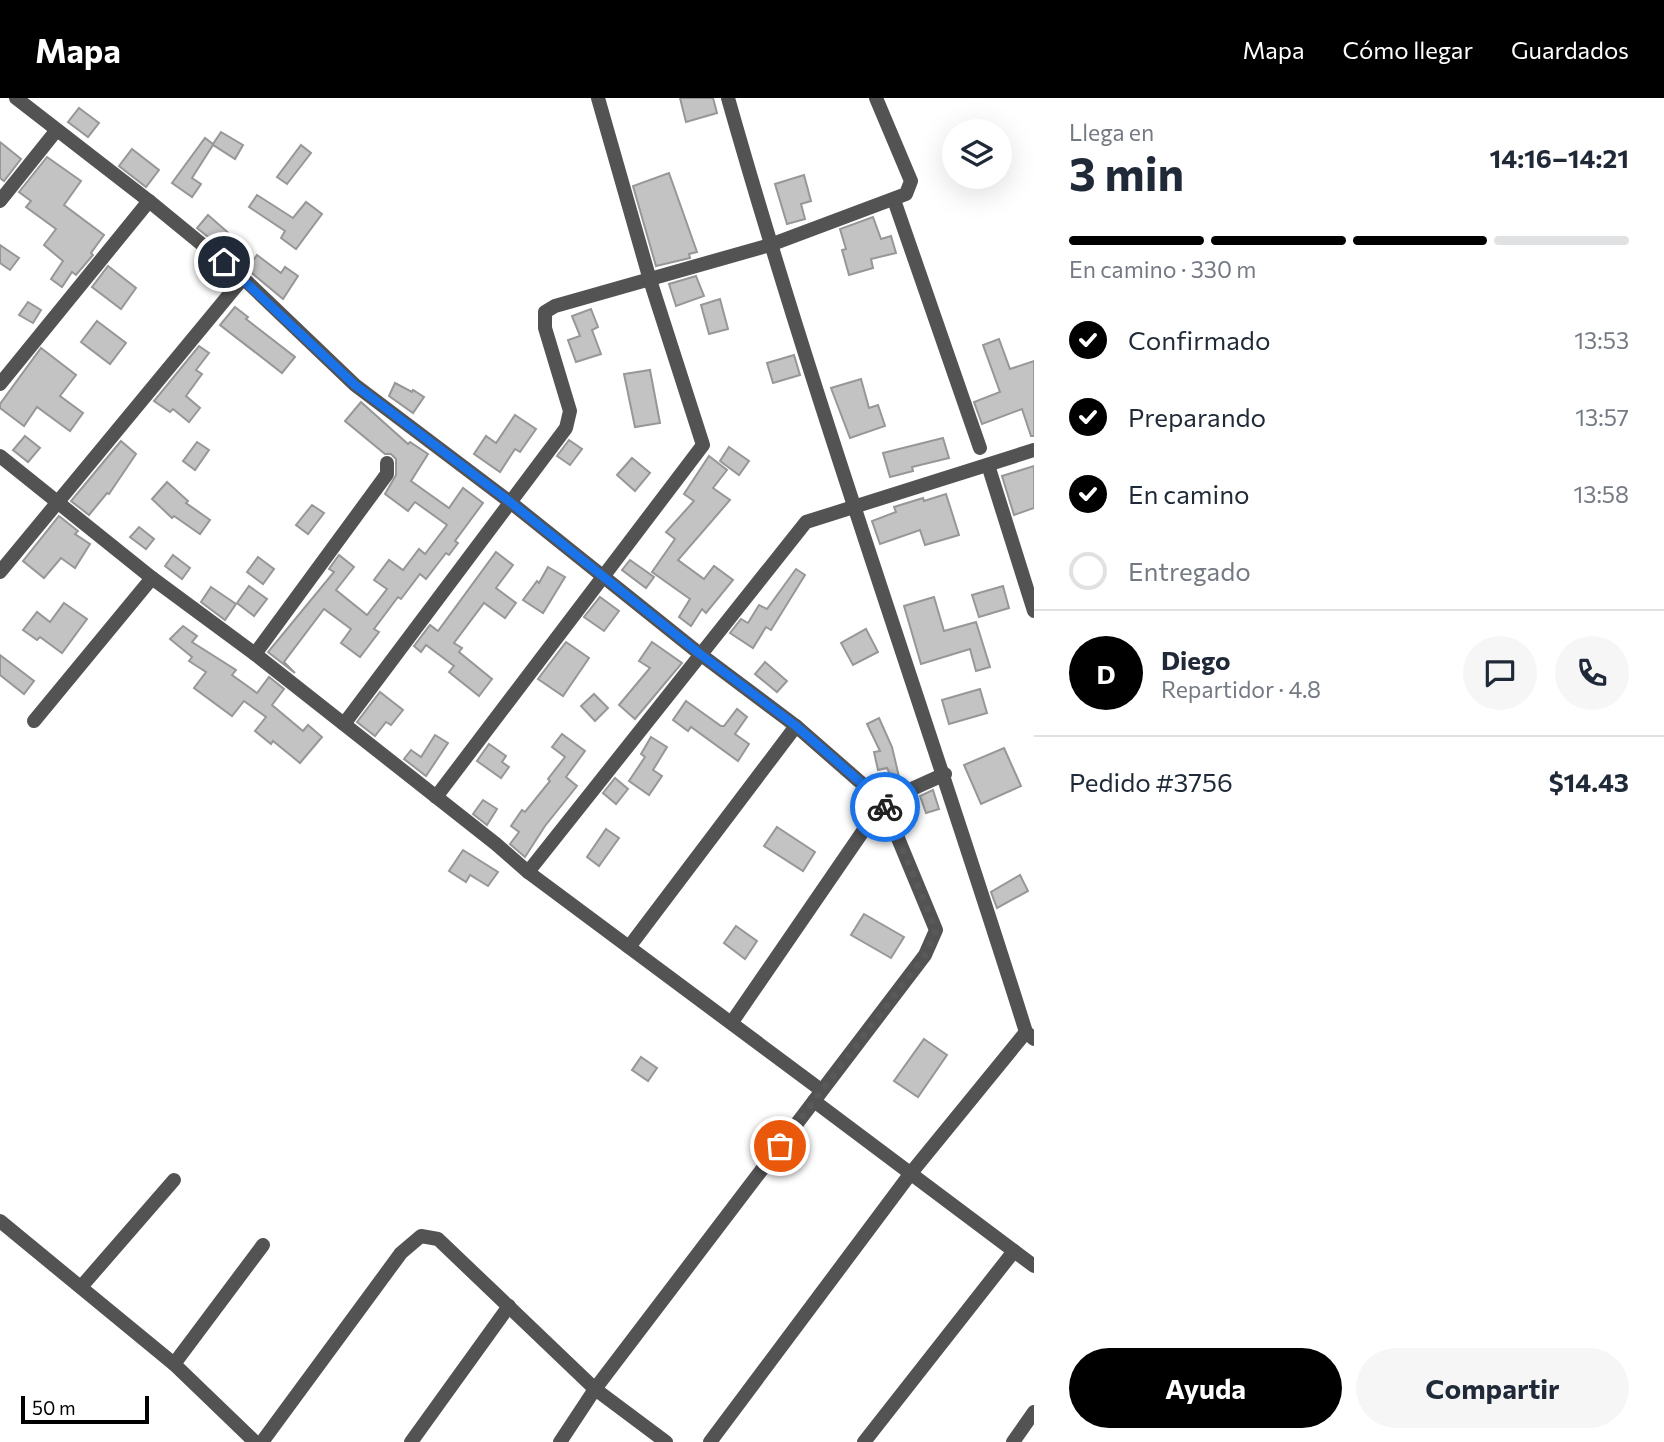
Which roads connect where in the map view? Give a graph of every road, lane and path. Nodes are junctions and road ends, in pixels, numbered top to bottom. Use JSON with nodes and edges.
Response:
{"nodes":[{"id":1,"x":16,"y":98,"type":"edge"},
{"id":2,"x":598,"y":98,"type":"edge"},
{"id":3,"x":728,"y":98,"type":"edge"},
{"id":4,"x":876,"y":98,"type":"edge"},
{"id":5,"x":56,"y":131,"type":"junction"},
{"id":6,"x":894,"y":200,"type":"junction"},
{"id":7,"x":0,"y":201,"type":"edge"},
{"id":8,"x":149,"y":201,"type":"junction"},
{"id":9,"x":770,"y":245,"type":"junction"},
{"id":10,"x":243,"y":278,"type":"junction"},
{"id":11,"x":650,"y":280,"type":"junction"},
{"id":12,"x":0,"y":384,"type":"edge"},
{"id":13,"x":979,"y":448,"type":"dead end"},
{"id":14,"x":1034,"y":450,"type":"edge"},
{"id":15,"x":0,"y":456,"type":"edge"},
{"id":16,"x":387,"y":463,"type":"dead end"},
{"id":17,"x":988,"y":464,"type":"junction"},
{"id":18,"x":56,"y":502,"type":"junction"},
{"id":19,"x":510,"y":502,"type":"junction"},
{"id":20,"x":855,"y":507,"type":"junction"},
{"id":21,"x":0,"y":572,"type":"edge"},
{"id":22,"x":605,"y":576,"type":"junction"},
{"id":23,"x":152,"y":578,"type":"junction"},
{"id":24,"x":1034,"y":611,"type":"edge"},
{"id":25,"x":255,"y":654,"type":"junction"},
{"id":26,"x":700,"y":654,"type":"junction"},
{"id":27,"x":34,"y":721,"type":"dead end"},
{"id":28,"x":344,"y":724,"type":"junction"},
{"id":29,"x":796,"y":726,"type":"junction"},
{"id":30,"x":945,"y":775,"type":"junction"},
{"id":31,"x":436,"y":797,"type":"junction"},
{"id":32,"x":883,"y":802,"type":"junction"},
{"id":33,"x":528,"y":872,"type":"junction"},
{"id":34,"x":629,"y":947,"type":"junction"},
{"id":35,"x":732,"y":1022,"type":"junction"},
{"id":36,"x":1030,"y":1035,"type":"edge"},
{"id":37,"x":818,"y":1096,"type":"junction"},
{"id":38,"x":911,"y":1173,"type":"junction"},
{"id":39,"x":174,"y":1180,"type":"dead end"},
{"id":40,"x":0,"y":1221,"type":"edge"},
{"id":41,"x":263,"y":1245,"type":"dead end"},
{"id":42,"x":1014,"y":1251,"type":"junction"},
{"id":43,"x":1034,"y":1266,"type":"edge"},
{"id":44,"x":81,"y":1287,"type":"junction"},
{"id":45,"x":509,"y":1306,"type":"junction"},
{"id":46,"x":174,"y":1364,"type":"junction"},
{"id":47,"x":595,"y":1389,"type":"junction"},
{"id":48,"x":1034,"y":1412,"type":"edge"},
{"id":49,"x":255,"y":1442,"type":"edge"},
{"id":50,"x":262,"y":1442,"type":"edge"},
{"id":51,"x":411,"y":1442,"type":"edge"},
{"id":52,"x":561,"y":1442,"type":"edge"},
{"id":53,"x":666,"y":1442,"type":"edge"},
{"id":54,"x":710,"y":1442,"type":"edge"},
{"id":55,"x":864,"y":1442,"type":"edge"},
{"id":56,"x":1013,"y":1442,"type":"edge"}],
"edges":[{"from":1,"to":5,"type":"street"},
{"from":2,"to":11,"type":"street"},
{"from":3,"to":9,"type":"street"},
{"from":4,"to":6,"type":"street"},
{"from":5,"to":7,"type":"street"},
{"from":5,"to":8,"type":"street"},
{"from":6,"to":9,"type":"street"},
{"from":6,"to":13,"type":"street"},
{"from":8,"to":10,"type":"street"},
{"from":8,"to":12,"type":"street"},
{"from":9,"to":11,"type":"street"},
{"from":9,"to":20,"type":"street"},
{"from":10,"to":18,"type":"street"},
{"from":10,"to":19,"type":"street"},
{"from":11,"to":19,"type":"street"},
{"from":11,"to":22,"type":"street"},
{"from":14,"to":17,"type":"street"},
{"from":15,"to":18,"type":"street"},
{"from":16,"to":25,"type":"street"},
{"from":17,"to":20,"type":"street"},
{"from":17,"to":24,"type":"street"},
{"from":18,"to":21,"type":"street"},
{"from":18,"to":23,"type":"street"},
{"from":19,"to":22,"type":"street"},
{"from":19,"to":28,"type":"street"},
{"from":20,"to":26,"type":"street"},
{"from":20,"to":30,"type":"street"},
{"from":22,"to":26,"type":"street"},
{"from":22,"to":31,"type":"street"},
{"from":23,"to":25,"type":"street"},
{"from":23,"to":27,"type":"street"},
{"from":25,"to":28,"type":"street"},
{"from":26,"to":29,"type":"street"},
{"from":26,"to":33,"type":"street"},
{"from":28,"to":31,"type":"street"},
{"from":29,"to":32,"type":"street"},
{"from":29,"to":34,"type":"street"},
{"from":30,"to":32,"type":"street"},
{"from":30,"to":36,"type":"street"},
{"from":31,"to":33,"type":"street"},
{"from":32,"to":35,"type":"street"},
{"from":32,"to":37,"type":"street"},
{"from":33,"to":34,"type":"street"},
{"from":34,"to":35,"type":"street"},
{"from":35,"to":37,"type":"street"},
{"from":36,"to":38,"type":"street"},
{"from":37,"to":38,"type":"street"},
{"from":37,"to":47,"type":"street"},
{"from":38,"to":42,"type":"street"},
{"from":38,"to":54,"type":"street"},
{"from":39,"to":44,"type":"street"},
{"from":40,"to":44,"type":"street"},
{"from":41,"to":46,"type":"street"},
{"from":42,"to":43,"type":"street"},
{"from":42,"to":55,"type":"street"},
{"from":44,"to":46,"type":"street"},
{"from":45,"to":47,"type":"street"},
{"from":45,"to":50,"type":"street"},
{"from":45,"to":51,"type":"street"},
{"from":46,"to":49,"type":"street"},
{"from":47,"to":52,"type":"street"},
{"from":47,"to":53,"type":"street"},
{"from":48,"to":56,"type":"street"}]}
